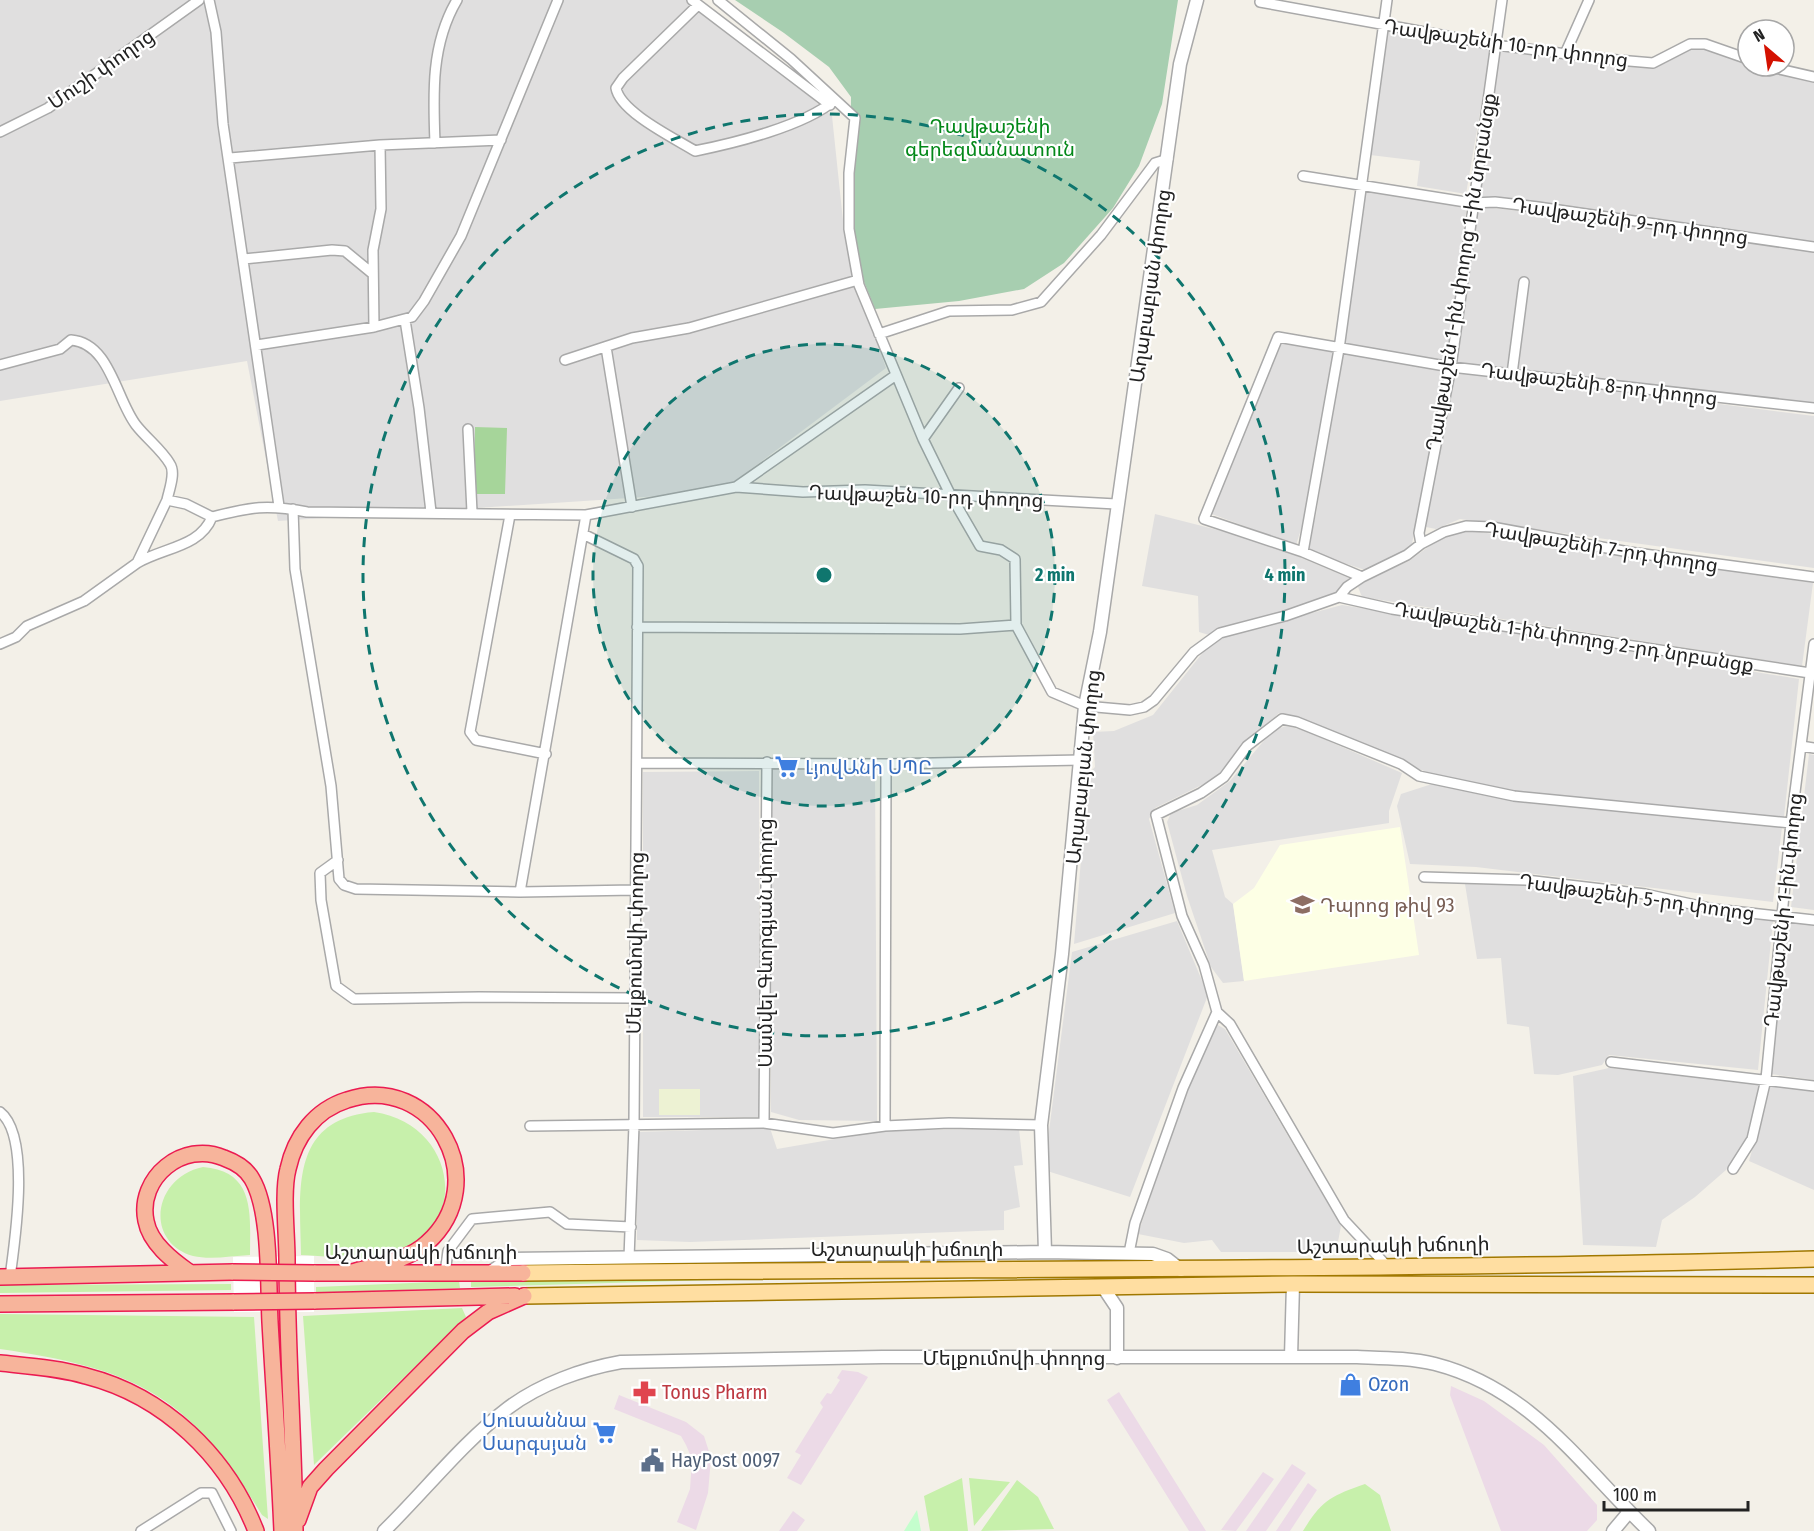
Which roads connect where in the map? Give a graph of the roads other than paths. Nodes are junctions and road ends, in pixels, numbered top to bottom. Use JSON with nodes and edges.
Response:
{"nodes":[{"id":1,"x":198,"y":0,"type":"edge"},
{"id":2,"x":209,"y":0,"type":"edge"},
{"id":3,"x":457,"y":0,"type":"edge"},
{"id":4,"x":558,"y":0,"type":"edge"},
{"id":5,"x":718,"y":0,"type":"edge"},
{"id":6,"x":1197,"y":0,"type":"edge"},
{"id":7,"x":1387,"y":0,"type":"edge"},
{"id":8,"x":1502,"y":0,"type":"edge"},
{"id":9,"x":1589,"y":0,"type":"edge"},
{"id":10,"x":1260,"y":2,"type":"dead end"},
{"id":11,"x":695,"y":3,"type":"edge"},
{"id":12,"x":1385,"y":26,"type":"junction"},
{"id":13,"x":1496,"y":45,"type":"junction"},
{"id":14,"x":1565,"y":54,"type":"junction"},
{"id":15,"x":1736,"y":55,"type":"edge"},
{"id":16,"x":1796,"y":73,"type":"edge"},
{"id":17,"x":1814,"y":77,"type":"edge"},
{"id":18,"x":832,"y":102,"type":"junction"},
{"id":19,"x":0,"y":132,"type":"edge"},
{"id":20,"x":501,"y":140,"type":"junction"},
{"id":21,"x":435,"y":143,"type":"junction"},
{"id":22,"x":380,"y":145,"type":"junction"},
{"id":23,"x":230,"y":158,"type":"junction"},
{"id":24,"x":1168,"y":159,"type":"junction"},
{"id":25,"x":1303,"y":176,"type":"dead end"},
{"id":26,"x":1361,"y":186,"type":"junction"},
{"id":27,"x":1472,"y":203,"type":"junction"},
{"id":28,"x":1814,"y":247,"type":"edge"},
{"id":29,"x":244,"y":259,"type":"junction"},
{"id":30,"x":374,"y":274,"type":"junction"},
{"id":31,"x":858,"y":280,"type":"junction"},
{"id":32,"x":1524,"y":282,"type":"dead end"},
{"id":33,"x":405,"y":321,"type":"junction"},
{"id":34,"x":374,"y":327,"type":"junction"},
{"id":35,"x":879,"y":334,"type":"junction"},
{"id":36,"x":256,"y":345,"type":"junction"},
{"id":37,"x":606,"y":347,"type":"junction"},
{"id":38,"x":1339,"y":349,"type":"junction"},
{"id":39,"x":565,"y":360,"type":"dead end"},
{"id":40,"x":0,"y":364,"type":"edge"},
{"id":41,"x":1451,"y":367,"type":"junction"},
{"id":42,"x":1512,"y":374,"type":"junction"},
{"id":43,"x":896,"y":375,"type":"junction"},
{"id":44,"x":959,"y":388,"type":"dead end"},
{"id":45,"x":1814,"y":408,"type":"edge"},
{"id":46,"x":468,"y":429,"type":"dead end"},
{"id":47,"x":923,"y":439,"type":"junction"},
{"id":48,"x":736,"y":487,"type":"junction"},
{"id":49,"x":950,"y":494,"type":"junction"},
{"id":50,"x":167,"y":500,"type":"junction"},
{"id":51,"x":1116,"y":504,"type":"junction"},
{"id":52,"x":279,"y":506,"type":"junction"},
{"id":53,"x":632,"y":507,"type":"junction"},
{"id":54,"x":293,"y":509,"type":"junction"},
{"id":55,"x":431,"y":512,"type":"junction"},
{"id":56,"x":472,"y":512,"type":"junction"},
{"id":57,"x":510,"y":515,"type":"junction"},
{"id":58,"x":585,"y":515,"type":"junction"},
{"id":59,"x":212,"y":517,"type":"junction"},
{"id":60,"x":583,"y":534,"type":"junction"},
{"id":61,"x":1421,"y":544,"type":"junction"},
{"id":62,"x":1303,"y":552,"type":"junction"},
{"id":63,"x":138,"y":563,"type":"junction"},
{"id":64,"x":1362,"y":577,"type":"junction"},
{"id":65,"x":1814,"y":577,"type":"edge"},
{"id":66,"x":1339,"y":597,"type":"junction"},
{"id":67,"x":1016,"y":626,"type":"junction"},
{"id":68,"x":637,"y":627,"type":"junction"},
{"id":69,"x":0,"y":644,"type":"edge"},
{"id":70,"x":1814,"y":644,"type":"edge"},
{"id":71,"x":1810,"y":673,"type":"junction"},
{"id":72,"x":1085,"y":706,"type":"junction"},
{"id":73,"x":1801,"y":746,"type":"junction"},
{"id":74,"x":1814,"y":748,"type":"edge"},
{"id":75,"x":546,"y":754,"type":"junction"},
{"id":76,"x":1082,"y":760,"type":"junction"},
{"id":77,"x":767,"y":762,"type":"junction"},
{"id":78,"x":637,"y":763,"type":"junction"},
{"id":79,"x":886,"y":764,"type":"junction"},
{"id":80,"x":1791,"y":823,"type":"junction"},
{"id":81,"x":338,"y":860,"type":"junction"},
{"id":82,"x":1424,"y":877,"type":"dead end"},
{"id":83,"x":635,"y":890,"type":"junction"},
{"id":84,"x":520,"y":892,"type":"junction"},
{"id":85,"x":1782,"y":915,"type":"junction"},
{"id":86,"x":1814,"y":920,"type":"edge"},
{"id":87,"x":633,"y":998,"type":"junction"},
{"id":88,"x":1217,"y":1012,"type":"junction"},
{"id":89,"x":1611,"y":1062,"type":"dead end"},
{"id":90,"x":1766,"y":1079,"type":"junction"},
{"id":91,"x":1814,"y":1086,"type":"edge"},
{"id":92,"x":0,"y":1112,"type":"edge"},
{"id":93,"x":764,"y":1123,"type":"junction"},
{"id":94,"x":634,"y":1125,"type":"junction"},
{"id":95,"x":1041,"y":1125,"type":"junction"},
{"id":96,"x":530,"y":1126,"type":"dead end"},
{"id":97,"x":885,"y":1126,"type":"junction"},
{"id":98,"x":1733,"y":1169,"type":"dead end"},
{"id":99,"x":631,"y":1227,"type":"junction"},
{"id":100,"x":1045,"y":1252,"type":"junction"},
{"id":101,"x":1129,"y":1253,"type":"junction"},
{"id":102,"x":629,"y":1258,"type":"junction"},
{"id":103,"x":1814,"y":1259,"type":"edge"},
{"id":104,"x":1696,"y":1263,"type":"junction"},
{"id":105,"x":1387,"y":1266,"type":"junction"},
{"id":106,"x":802,"y":1269,"type":"junction"},
{"id":107,"x":1181,"y":1270,"type":"junction"},
{"id":108,"x":189,"y":1272,"type":"junction"},
{"id":109,"x":352,"y":1272,"type":"junction"},
{"id":110,"x":445,"y":1273,"type":"junction"},
{"id":111,"x":489,"y":1273,"type":"junction"},
{"id":112,"x":524,"y":1273,"type":"joint"},
{"id":113,"x":5,"y":1277,"type":"edge"},
{"id":114,"x":1698,"y":1283,"type":"junction"},
{"id":115,"x":1293,"y":1284,"type":"junction"},
{"id":116,"x":1814,"y":1285,"type":"edge"},
{"id":117,"x":1103,"y":1287,"type":"junction"},
{"id":118,"x":801,"y":1291,"type":"junction"},
{"id":119,"x":524,"y":1296,"type":"junction"},
{"id":120,"x":0,"y":1304,"type":"edge"},
{"id":121,"x":1291,"y":1357,"type":"junction"},
{"id":122,"x":1117,"y":1358,"type":"junction"},
{"id":123,"x":0,"y":1363,"type":"edge"},
{"id":124,"x":1629,"y":1512,"type":"junction"},
{"id":125,"x":291,"y":1530,"type":"edge"},
{"id":126,"x":1645,"y":1530,"type":"edge"},
{"id":127,"x":141,"y":1531,"type":"edge"},
{"id":128,"x":231,"y":1531,"type":"edge"},
{"id":129,"x":256,"y":1531,"type":"edge"},
{"id":130,"x":384,"y":1531,"type":"edge"},
{"id":131,"x":1613,"y":1531,"type":"edge"}],
"edges":[{"from":1,"to":19,"type":"street","name":"Մուշի փողոց"},
{"from":2,"to":23,"type":"street"},
{"from":3,"to":21,"type":"street"},
{"from":4,"to":20,"type":"street"},
{"from":5,"to":18,"type":"street"},
{"from":6,"to":24,"type":"street","name":"Աղաբաբյան փողոց"},
{"from":7,"to":12,"type":"street"},
{"from":8,"to":13,"type":"street","name":"Դավթաշեն 1-ին փողոց 1-ին նրբանցք"},
{"from":9,"to":14,"type":"street"},
{"from":10,"to":12,"type":"street","name":"Դավթաշենի 10-րդ փողոց"},
{"from":11,"to":18,"type":"street"},
{"from":11,"to":18,"type":"street"},
{"from":12,"to":13,"type":"street","name":"Դավթաշենի 10-րդ փողոց"},
{"from":12,"to":26,"type":"street"},
{"from":13,"to":14,"type":"street","name":"Դավթաշենի 10-րդ փողոց"},
{"from":13,"to":27,"type":"street","name":"Դավթաշեն 1-ին փողոց 1-ին նրբանցք"},
{"from":14,"to":15,"type":"street","name":"Դավթաշենի 10-րդ փողոց"},
{"from":16,"to":17,"type":"street"},
{"from":18,"to":31,"type":"street"},
{"from":20,"to":21,"type":"street"},
{"from":20,"to":33,"type":"street"},
{"from":21,"to":22,"type":"street"},
{"from":22,"to":23,"type":"street"},
{"from":22,"to":30,"type":"street"},
{"from":23,"to":29,"type":"street"},
{"from":24,"to":35,"type":"street"},
{"from":24,"to":51,"type":"street","name":"Աղաբաբյան փողոց"},
{"from":25,"to":26,"type":"street","name":"Դավթաշենի 9-րդ փողոց"},
{"from":26,"to":27,"type":"street","name":"Դավթաշենի 9-րդ փողոց"},
{"from":26,"to":38,"type":"street"},
{"from":27,"to":28,"type":"street","name":"Դավթաշենի 9-րդ փողոց"},
{"from":27,"to":41,"type":"street","name":"Դավթաշեն 1-ին փողոց 1-ին նրբանցք"},
{"from":29,"to":30,"type":"street"},
{"from":29,"to":36,"type":"street"},
{"from":30,"to":34,"type":"street"},
{"from":31,"to":35,"type":"street"},
{"from":31,"to":37,"type":"street"},
{"from":32,"to":42,"type":"street"},
{"from":33,"to":34,"type":"street"},
{"from":33,"to":55,"type":"street"},
{"from":34,"to":36,"type":"street"},
{"from":35,"to":43,"type":"street"},
{"from":36,"to":52,"type":"street"},
{"from":37,"to":39,"type":"street"},
{"from":37,"to":53,"type":"street"},
{"from":38,"to":41,"type":"street","name":"Դավթաշենի 8-րդ փողոց"},
{"from":38,"to":62,"type":"street"},
{"from":38,"to":62,"type":"street","name":"Դավթաշենի 8-րդ փողոց"},
{"from":40,"to":50,"type":"street"},
{"from":41,"to":42,"type":"street","name":"Դավթաշենի 8-րդ փողոց"},
{"from":41,"to":61,"type":"street","name":"Դավթաշեն 1-ին փողոց 1-ին նրբանցք"},
{"from":42,"to":45,"type":"street","name":"Դավթաշենի 8-րդ փողոց"},
{"from":43,"to":47,"type":"street"},
{"from":43,"to":48,"type":"street"},
{"from":44,"to":47,"type":"street"},
{"from":46,"to":56,"type":"street"},
{"from":47,"to":49,"type":"street"},
{"from":48,"to":49,"type":"street","name":"Դավթաշեն 10-րդ փողոց"},
{"from":48,"to":53,"type":"street"},
{"from":49,"to":51,"type":"street","name":"Դավթաշեն 10-րդ փողոց"},
{"from":49,"to":67,"type":"street"},
{"from":50,"to":59,"type":"street"},
{"from":50,"to":63,"type":"street"},
{"from":51,"to":72,"type":"street","name":"Աղաբաբյան փողոց"},
{"from":52,"to":54,"type":"street"},
{"from":52,"to":59,"type":"street"},
{"from":53,"to":58,"type":"street"},
{"from":54,"to":55,"type":"street"},
{"from":54,"to":81,"type":"street"},
{"from":55,"to":56,"type":"street"},
{"from":56,"to":57,"type":"street"},
{"from":57,"to":58,"type":"street"},
{"from":57,"to":75,"type":"street"},
{"from":58,"to":60,"type":"street"},
{"from":59,"to":63,"type":"street"},
{"from":60,"to":68,"type":"street","name":"Մելքումովի փողոց"},
{"from":60,"to":75,"type":"street"},
{"from":61,"to":64,"type":"street","name":"Դավթաշենի 7-րդ փողոց"},
{"from":61,"to":65,"type":"street","name":"Դավթաշենի 7-րդ փողոց"},
{"from":62,"to":64,"type":"street"},
{"from":63,"to":69,"type":"street"},
{"from":64,"to":66,"type":"street","name":"Դավթաշենի 7-րդ փողոց"},
{"from":66,"to":71,"type":"street","name":"Դավթաշեն 1-ին փողոց 2-րդ նրբանցք"},
{"from":66,"to":72,"type":"street","name":"Դավթաշենի 7-րդ փողոց"},
{"from":67,"to":68,"type":"street"},
{"from":67,"to":72,"type":"street","name":"Դավթաշենի 7-րդ փողոց"},
{"from":68,"to":78,"type":"street","name":"Մելքումովի փողոց"},
{"from":70,"to":71,"type":"street","name":"Դավթաշենի 1-ին փողոց"},
{"from":71,"to":73,"type":"street","name":"Դավթաշենի 1-ին փողոց"},
{"from":72,"to":76,"type":"street","name":"Աղաբաբյան փողոց"},
{"from":73,"to":74,"type":"street"},
{"from":73,"to":80,"type":"street","name":"Դավթաշենի 1-ին փողոց"},
{"from":75,"to":84,"type":"street"},
{"from":76,"to":79,"type":"street"},
{"from":76,"to":95,"type":"street","name":"Աղաբաբյան փողոց"},
{"from":77,"to":78,"type":"street"},
{"from":77,"to":79,"type":"street"},
{"from":77,"to":93,"type":"street","name":"Սամվել Գևորգյան փողոց"},
{"from":78,"to":83,"type":"street","name":"Մելքումովի փողոց"},
{"from":79,"to":97,"type":"street"},
{"from":80,"to":85,"type":"street","name":"Դավթաշենի 1-ին փողոց"},
{"from":80,"to":88,"type":"street"},
{"from":81,"to":84,"type":"street"},
{"from":81,"to":87,"type":"street"},
{"from":82,"to":85,"type":"street","name":"Դավթաշենի 5-րդ փողոց"},
{"from":83,"to":84,"type":"street"},
{"from":83,"to":87,"type":"street","name":"Մելքումովի փողոց"},
{"from":85,"to":86,"type":"street","name":"Դավթաշենի 5-րդ փողոց"},
{"from":85,"to":90,"type":"street","name":"Դավթաշենի 1-ին փողոց"},
{"from":87,"to":94,"type":"street","name":"Մելքումովի փողոց"},
{"from":88,"to":101,"type":"street"},
{"from":88,"to":105,"type":"street"},
{"from":89,"to":90,"type":"street"},
{"from":90,"to":91,"type":"street"},
{"from":90,"to":98,"type":"street","name":"Դավթաշենի 1-ին փողոց"},
{"from":92,"to":113,"type":"street"},
{"from":93,"to":94,"type":"street"},
{"from":93,"to":97,"type":"street"},
{"from":94,"to":96,"type":"street"},
{"from":94,"to":99,"type":"street","name":"Մելքումովի փողոց"},
{"from":95,"to":97,"type":"street"},
{"from":95,"to":100,"type":"street","name":"Աղաբաբյան փողոց"},
{"from":99,"to":102,"type":"street","name":"Մելքումովի փողոց"},
{"from":99,"to":110,"type":"street"},
{"from":100,"to":101,"type":"street"},
{"from":100,"to":102,"type":"street"},
{"from":101,"to":107,"type":"street"},
{"from":102,"to":111,"type":"street"},
{"from":103,"to":104,"type":"main road","name":"Աշտարակի խճուղի"},
{"from":104,"to":105,"type":"main road","name":"Աշտարակի խճուղի"},
{"from":104,"to":114,"type":"main road"},
{"from":105,"to":107,"type":"main road","name":"Աշտարակի խճուղի"},
{"from":106,"to":107,"type":"main road","name":"Աշտարակի խճուղի"},
{"from":106,"to":112,"type":"main road","name":"Աշտարակի խճուղի"},
{"from":106,"to":118,"type":"main road"},
{"from":108,"to":109,"type":"highway","name":"Աշտարակի խճուղի","bridge":true},
{"from":108,"to":113,"type":"highway","name":"Աշտարակի խճուղի"},
{"from":108,"to":125,"type":"highway"},
{"from":109,"to":110,"type":"highway","name":"Աշտարակի խճուղի"},
{"from":109,"to":125,"type":"highway"},
{"from":110,"to":111,"type":"highway","name":"Աշտարակի խճուղի"},
{"from":111,"to":112,"type":"highway","name":"Աշտարակի խճուղի"},
{"from":114,"to":115,"type":"main road","name":"Աշտարակի խճուղի"},
{"from":114,"to":116,"type":"main road","name":"Աշտարակի խճուղի"},
{"from":115,"to":117,"type":"main road","name":"Աշտարակի խճուղի"},
{"from":115,"to":121,"type":"street"},
{"from":117,"to":118,"type":"main road","name":"Աշտարակի խճուղի"},
{"from":117,"to":122,"type":"street"},
{"from":118,"to":119,"type":"main road","name":"Աշտարակի խճուղի"},
{"from":119,"to":120,"type":"highway","name":"Աշտարակի խճուղի","bridge":true},
{"from":119,"to":125,"type":"highway"},
{"from":121,"to":122,"type":"street","name":"Մելքումովի փողոց"},
{"from":121,"to":124,"type":"street","name":"Մելքումովի փողոց"},
{"from":122,"to":130,"type":"street","name":"Մելքումովի փողոց"},
{"from":123,"to":129,"type":"highway"},
{"from":124,"to":126,"type":"street","name":"Մելքումովի փողոց"},
{"from":124,"to":131,"type":"street"},
{"from":127,"to":128,"type":"street"}]}
